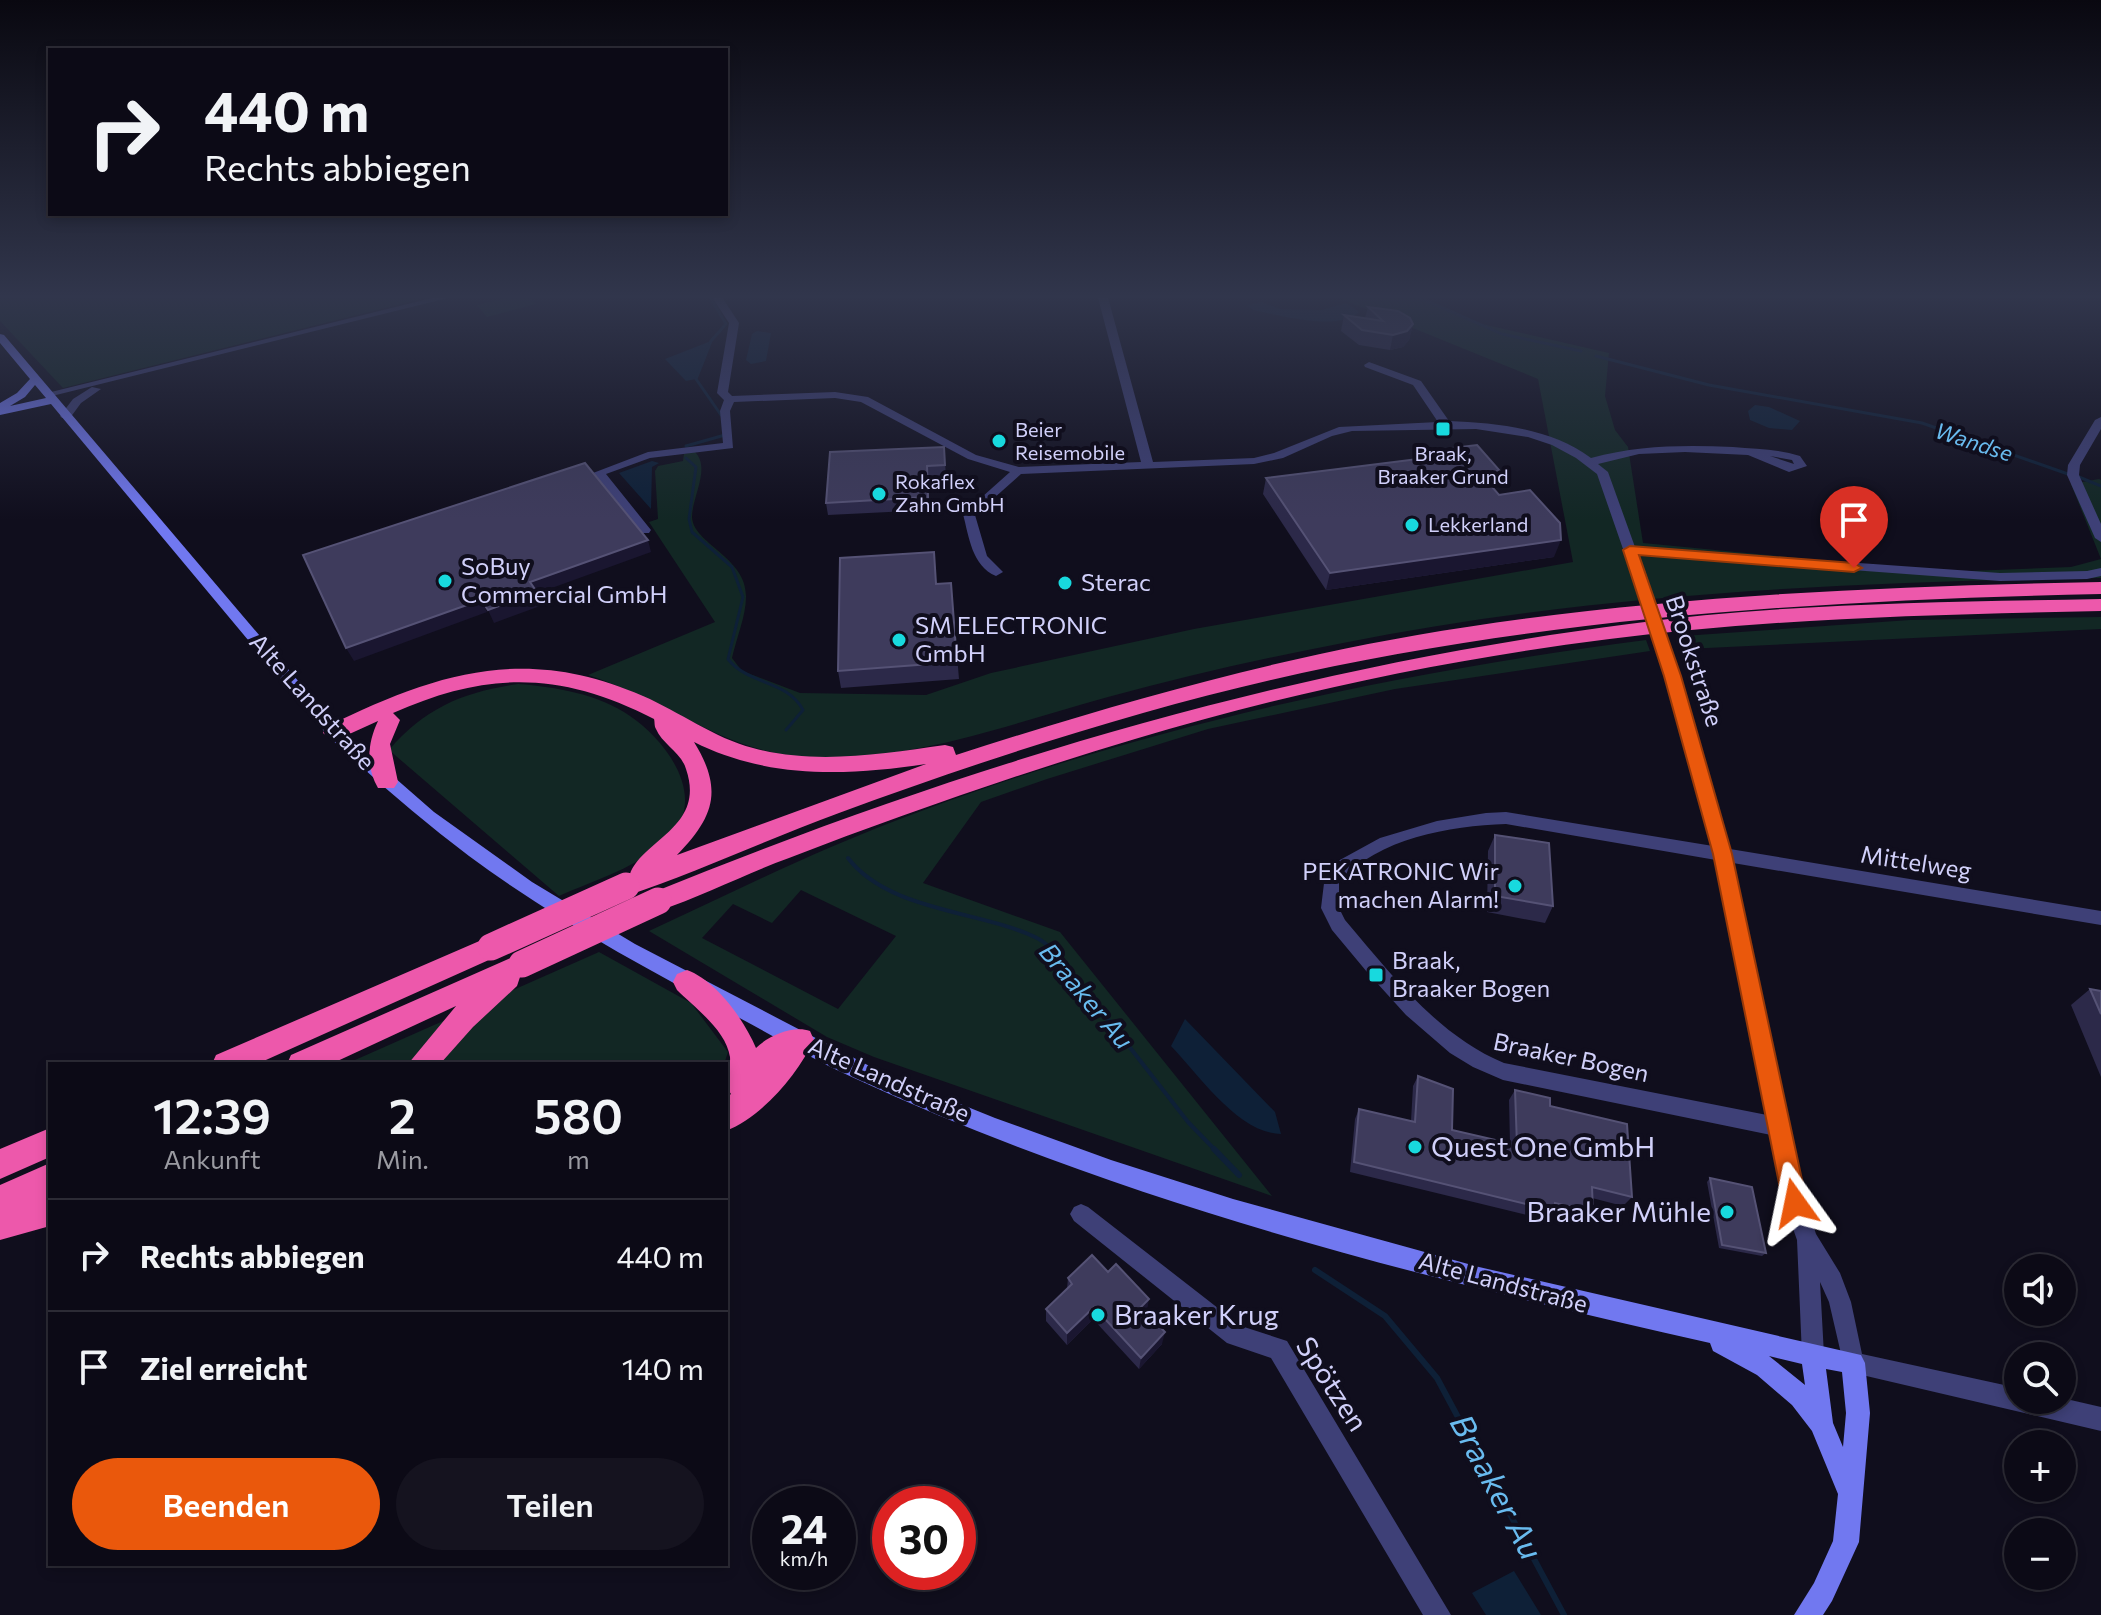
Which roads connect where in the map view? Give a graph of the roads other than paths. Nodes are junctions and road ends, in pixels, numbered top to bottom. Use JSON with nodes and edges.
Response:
{"nodes":[{"id":1,"x":27,"y":369,"type":"edge"},
{"id":2,"x":158,"y":369,"type":"edge"},
{"id":3,"x":725,"y":369,"type":"edge"},
{"id":4,"x":1122,"y":369,"type":"edge"},
{"id":5,"x":1381,"y":369,"type":"edge"},
{"id":6,"x":140,"y":374,"type":"junction"},
{"id":7,"x":35,"y":379,"type":"junction"},
{"id":8,"x":96,"y":389,"type":"junction"},
{"id":9,"x":50,"y":397,"type":"junction"},
{"id":10,"x":730,"y":399,"type":"junction"},
{"id":11,"x":1,"y":408,"type":"edge"},
{"id":12,"x":66,"y":416,"type":"junction"},
{"id":13,"x":2101,"y":420,"type":"edge"},
{"id":14,"x":1445,"y":424,"type":"junction"},
{"id":15,"x":1752,"y":453,"type":"dead end"},
{"id":16,"x":1591,"y":462,"type":"junction"},
{"id":17,"x":1148,"y":466,"type":"junction"},
{"id":18,"x":1018,"y":471,"type":"junction"},
{"id":19,"x":645,"y":530,"type":"dead end"},
{"id":20,"x":2101,"y":538,"type":"edge"},
{"id":21,"x":1630,"y":550,"type":"junction"},
{"id":22,"x":996,"y":572,"type":"dead end"},
{"id":23,"x":2101,"y":572,"type":"edge"},
{"id":24,"x":2101,"y":588,"type":"edge"},
{"id":25,"x":2101,"y":605,"type":"edge"},
{"id":26,"x":434,"y":689,"type":"junction"},
{"id":27,"x":636,"y":701,"type":"junction"},
{"id":28,"x":389,"y":720,"type":"junction"},
{"id":29,"x":334,"y":733,"type":"junction"},
{"id":30,"x":1015,"y":742,"type":"junction"},
{"id":31,"x":386,"y":782,"type":"junction"},
{"id":32,"x":1723,"y":854,"type":"junction"},
{"id":33,"x":626,"y":886,"type":"junction"},
{"id":34,"x":2101,"y":918,"type":"edge"},
{"id":35,"x":522,"y":964,"type":"junction"},
{"id":36,"x":687,"y":982,"type":"junction"},
{"id":37,"x":800,"y":1040,"type":"junction"},
{"id":38,"x":231,"y":1062,"type":"edge"},
{"id":39,"x":305,"y":1062,"type":"edge"},
{"id":40,"x":424,"y":1062,"type":"edge"},
{"id":41,"x":741,"y":1082,"type":"junction"},
{"id":42,"x":728,"y":1105,"type":"edge"},
{"id":43,"x":728,"y":1115,"type":"edge"},
{"id":44,"x":1779,"y":1127,"type":"junction"},
{"id":45,"x":48,"y":1143,"type":"edge"},
{"id":46,"x":0,"y":1164,"type":"edge"},
{"id":47,"x":48,"y":1179,"type":"edge"},
{"id":48,"x":0,"y":1201,"type":"edge"},
{"id":49,"x":48,"y":1211,"type":"edge"},
{"id":50,"x":1081,"y":1214,"type":"dead end"},
{"id":51,"x":0,"y":1224,"type":"edge"},
{"id":52,"x":1807,"y":1239,"type":"junction"},
{"id":53,"x":1692,"y":1329,"type":"junction"},
{"id":54,"x":1813,"y":1355,"type":"junction"},
{"id":55,"x":1853,"y":1363,"type":"junction"},
{"id":56,"x":2004,"y":1397,"type":"edge"},
{"id":57,"x":2076,"y":1413,"type":"edge"},
{"id":58,"x":2101,"y":1419,"type":"edge"},
{"id":59,"x":1821,"y":1423,"type":"junction"},
{"id":60,"x":1850,"y":1495,"type":"junction"},
{"id":61,"x":1438,"y":1615,"type":"edge"},
{"id":62,"x":1807,"y":1615,"type":"edge"}],
"edges":[{"from":1,"to":7,"type":"main road","name":"Alte Landstraße"},
{"from":2,"to":6,"type":"street"},
{"from":3,"to":10,"type":"street"},
{"from":4,"to":17,"type":"street"},
{"from":5,"to":14,"type":"street"},
{"from":6,"to":8,"type":"street"},
{"from":6,"to":9,"type":"street"},
{"from":7,"to":9,"type":"main road","name":"Alte Landstraße"},
{"from":7,"to":11,"type":"main road"},
{"from":8,"to":9,"type":"street"},
{"from":8,"to":12,"type":"street"},
{"from":9,"to":11,"type":"main road"},
{"from":9,"to":12,"type":"main road","name":"Alte Landstraße"},
{"from":10,"to":18,"type":"street"},
{"from":10,"to":19,"type":"street"},
{"from":12,"to":29,"type":"main road","name":"Alte Landstraße"},
{"from":13,"to":20,"type":"street"},
{"from":14,"to":16,"type":"street"},
{"from":14,"to":17,"type":"street"},
{"from":15,"to":16,"type":"street"},
{"from":16,"to":21,"type":"street","name":"Brookstraße"},
{"from":17,"to":18,"type":"street"},
{"from":18,"to":22,"type":"street"},
{"from":21,"to":23,"type":"street"},
{"from":21,"to":32,"type":"street","name":"Brookstraße","bridge":true},
{"from":24,"to":30,"type":"highway"},
{"from":25,"to":35,"type":"highway","bridge":true},
{"from":26,"to":27,"type":"highway"},
{"from":26,"to":28,"type":"highway"},
{"from":26,"to":29,"type":"highway"},
{"from":27,"to":30,"type":"highway"},
{"from":27,"to":33,"type":"highway"},
{"from":28,"to":29,"type":"highway"},
{"from":28,"to":31,"type":"highway"},
{"from":29,"to":31,"type":"main road","name":"Alte Landstraße"},
{"from":30,"to":33,"type":"highway"},
{"from":31,"to":36,"type":"main road","name":"Alte Landstraße"},
{"from":32,"to":34,"type":"street","name":"Mittelweg"},
{"from":32,"to":44,"type":"street","name":"Brookstraße"},
{"from":32,"to":44,"type":"street","name":"Braaker Bogen"},
{"from":33,"to":38,"type":"highway","bridge":true},
{"from":35,"to":39,"type":"highway"},
{"from":35,"to":40,"type":"highway"},
{"from":36,"to":37,"type":"main road","name":"Alte Landstraße"},
{"from":36,"to":41,"type":"highway"},
{"from":37,"to":41,"type":"highway"},
{"from":37,"to":43,"type":"highway"},
{"from":37,"to":53,"type":"main road","name":"Alte Landstraße"},
{"from":41,"to":42,"type":"highway"},
{"from":44,"to":52,"type":"street","name":"Brookstraße"},
{"from":45,"to":46,"type":"highway"},
{"from":47,"to":48,"type":"highway"},
{"from":49,"to":51,"type":"highway"},
{"from":50,"to":61,"type":"street","name":"Spötzen"},
{"from":52,"to":54,"type":"street","name":"Brookstraße"},
{"from":52,"to":55,"type":"street","name":"Brookstraße"},
{"from":53,"to":54,"type":"main road","name":"Alte Landstraße"},
{"from":53,"to":59,"type":"main road"},
{"from":54,"to":55,"type":"main road","name":"Alte Landstraße"},
{"from":54,"to":59,"type":"main road"},
{"from":55,"to":56,"type":"street","name":"Alte Landstraße"},
{"from":55,"to":60,"type":"main road"},
{"from":57,"to":58,"type":"street","name":"Alte Landstraße"},
{"from":59,"to":60,"type":"main road"},
{"from":60,"to":62,"type":"main road"}]}
